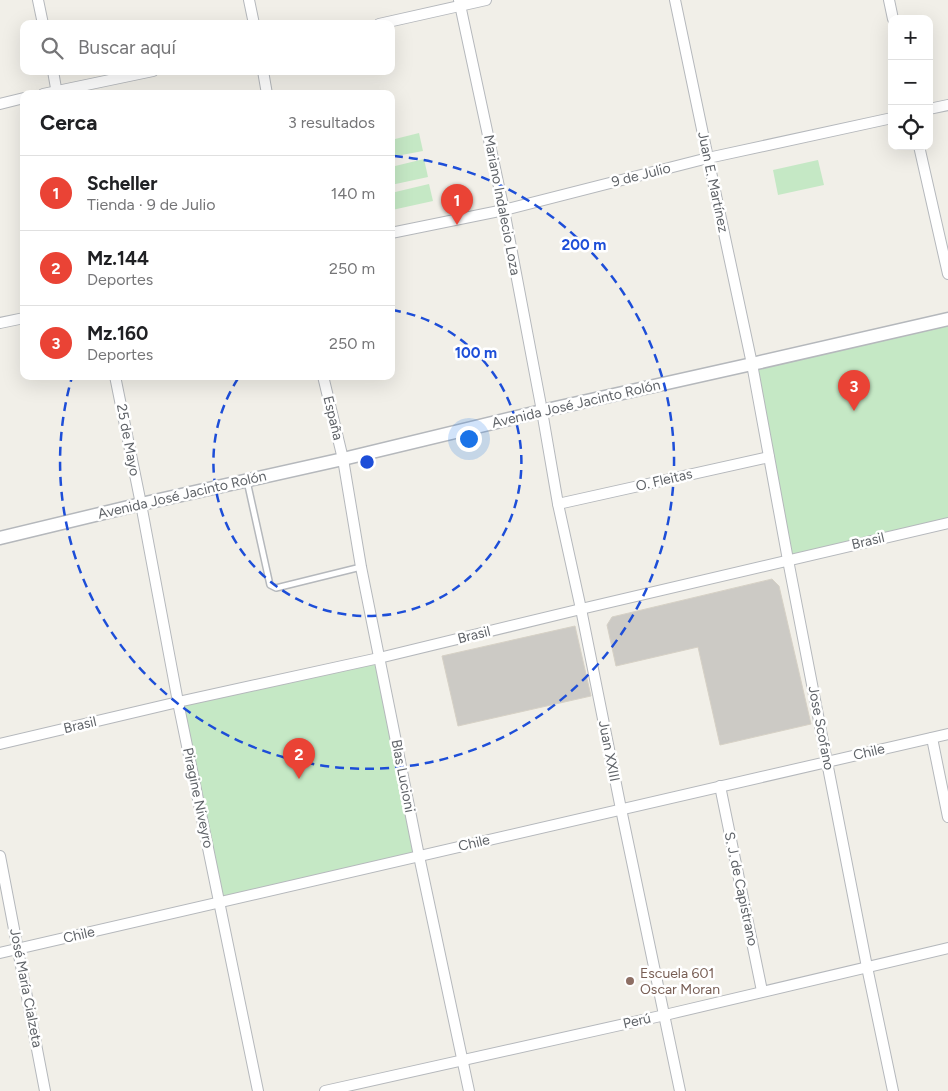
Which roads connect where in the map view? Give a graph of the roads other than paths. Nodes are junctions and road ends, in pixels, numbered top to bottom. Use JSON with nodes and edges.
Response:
{"nodes":[{"id":1,"x":38,"y":0,"type":"edge"},
{"id":2,"x":249,"y":0,"type":"edge"},
{"id":3,"x":486,"y":0,"type":"edge"},
{"id":4,"x":675,"y":0,"type":"edge"},
{"id":5,"x":889,"y":0,"type":"edge"},
{"id":6,"x":460,"y":3,"type":"edge"},
{"id":7,"x":892,"y":15,"type":"edge"},
{"id":8,"x":42,"y":20,"type":"edge"},
{"id":9,"x":253,"y":20,"type":"edge"},
{"id":10,"x":394,"y":20,"type":"edge"},
{"id":11,"x":54,"y":75,"type":"edge"},
{"id":12,"x":136,"y":75,"type":"edge"},
{"id":13,"x":264,"y":75,"type":"edge"},
{"id":14,"x":57,"y":90,"type":"edge"},
{"id":15,"x":66,"y":90,"type":"edge"},
{"id":16,"x":266,"y":90,"type":"edge"},
{"id":17,"x":20,"y":99,"type":"edge"},
{"id":18,"x":0,"y":104,"type":"edge"},
{"id":19,"x":948,"y":105,"type":"edge"},
{"id":20,"x":933,"y":108,"type":"edge"},
{"id":21,"x":888,"y":119,"type":"edge"},
{"id":22,"x":920,"y":150,"type":"edge"},
{"id":23,"x":708,"y":158,"type":"junction"},
{"id":24,"x":504,"y":210,"type":"junction"},
{"id":25,"x":395,"y":232,"type":"edge"},
{"id":26,"x":948,"y":274,"type":"edge"},
{"id":27,"x":20,"y":319,"type":"edge"},
{"id":28,"x":948,"y":319,"type":"edge"},
{"id":29,"x":0,"y":323,"type":"edge"},
{"id":30,"x":752,"y":364,"type":"junction"},
{"id":31,"x":116,"y":380,"type":"edge"},
{"id":32,"x":324,"y":380,"type":"edge"},
{"id":33,"x":542,"y":411,"type":"junction"},
{"id":34,"x":769,"y":457,"type":"junction"},
{"id":35,"x":343,"y":459,"type":"junction"},
{"id":36,"x":247,"y":480,"type":"junction"},
{"id":37,"x":141,"y":504,"type":"junction"},
{"id":38,"x":558,"y":504,"type":"junction"},
{"id":39,"x":948,"y":523,"type":"edge"},
{"id":40,"x":0,"y":538,"type":"edge"},
{"id":41,"x":788,"y":560,"type":"junction"},
{"id":42,"x":361,"y":567,"type":"junction"},
{"id":43,"x":581,"y":609,"type":"junction"},
{"id":44,"x":379,"y":658,"type":"junction"},
{"id":45,"x":178,"y":702,"type":"junction"},
{"id":46,"x":948,"y":734,"type":"edge"},
{"id":47,"x":932,"y":738,"type":"junction"},
{"id":48,"x":0,"y":744,"type":"edge"},
{"id":49,"x":827,"y":762,"type":"junction"},
{"id":50,"x":720,"y":786,"type":"junction"},
{"id":51,"x":620,"y":809,"type":"junction"},
{"id":52,"x":948,"y":817,"type":"edge"},
{"id":53,"x":0,"y":856,"type":"edge"},
{"id":54,"x":419,"y":856,"type":"junction"},
{"id":55,"x":219,"y":902,"type":"junction"},
{"id":56,"x":948,"y":948,"type":"edge"},
{"id":57,"x":19,"y":949,"type":"junction"},
{"id":58,"x":0,"y":953,"type":"edge"},
{"id":59,"x":867,"y":967,"type":"junction"},
{"id":60,"x":762,"y":992,"type":"junction"},
{"id":61,"x":665,"y":1015,"type":"junction"},
{"id":62,"x":462,"y":1060,"type":"junction"},
{"id":63,"x":45,"y":1091,"type":"edge"},
{"id":64,"x":258,"y":1091,"type":"edge"},
{"id":65,"x":326,"y":1091,"type":"edge"},
{"id":66,"x":469,"y":1091,"type":"edge"},
{"id":67,"x":680,"y":1091,"type":"edge"},
{"id":68,"x":893,"y":1091,"type":"edge"}],
"edges":[{"from":1,"to":8,"type":"street"},
{"from":2,"to":9,"type":"street"},
{"from":3,"to":6,"type":"street"},
{"from":4,"to":23,"type":"street","name":"Juan E. Martínez"},
{"from":5,"to":7,"type":"street"},
{"from":6,"to":10,"type":"street"},
{"from":6,"to":24,"type":"street","name":"Mariano Indalecio Loza"},
{"from":11,"to":14,"type":"street"},
{"from":12,"to":15,"type":"street"},
{"from":13,"to":16,"type":"street"},
{"from":17,"to":18,"type":"street"},
{"from":19,"to":20,"type":"street"},
{"from":21,"to":23,"type":"street","name":"9 de Julio"},
{"from":22,"to":26,"type":"street"},
{"from":23,"to":24,"type":"street","name":"9 de Julio"},
{"from":23,"to":30,"type":"street","name":"Juan E. Martínez"},
{"from":24,"to":25,"type":"street","name":"9 de Julio"},
{"from":24,"to":33,"type":"street","name":"Mariano Indalecio Loza"},
{"from":27,"to":29,"type":"street"},
{"from":28,"to":30,"type":"street","name":"Avenida José Jacinto Rolón"},
{"from":30,"to":33,"type":"street","name":"Avenida José Jacinto Rolón"},
{"from":30,"to":34,"type":"street","name":"Jose Scofano"},
{"from":31,"to":37,"type":"street","name":"25 de Mayo"},
{"from":32,"to":35,"type":"street","name":"España"},
{"from":33,"to":35,"type":"street","name":"Avenida José Jacinto Rolón"},
{"from":33,"to":38,"type":"street","name":"Juan XXIII"},
{"from":34,"to":38,"type":"street","name":"O. Fleitas"},
{"from":34,"to":41,"type":"street","name":"Jose Scofano"},
{"from":35,"to":36,"type":"street","name":"Avenida José Jacinto Rolón"},
{"from":35,"to":42,"type":"street","name":"Blas Lucioni"},
{"from":36,"to":37,"type":"street","name":"Avenida José Jacinto Rolón"},
{"from":36,"to":42,"type":"lane"},
{"from":37,"to":40,"type":"street","name":"Avenida José Jacinto Rolón"},
{"from":37,"to":45,"type":"street","name":"Piragine Niveyro"},
{"from":38,"to":43,"type":"street","name":"Juan XXIII"},
{"from":39,"to":41,"type":"street","name":"Brasil"},
{"from":41,"to":43,"type":"street","name":"Brasil"},
{"from":41,"to":49,"type":"street","name":"Jose Scofano"},
{"from":42,"to":44,"type":"street","name":"Blas Lucioni"},
{"from":43,"to":44,"type":"street","name":"Brasil"},
{"from":43,"to":51,"type":"street","name":"Juan XXIII"},
{"from":44,"to":45,"type":"street","name":"Brasil"},
{"from":44,"to":54,"type":"street","name":"Blas Lucioni"},
{"from":45,"to":48,"type":"street","name":"Brasil"},
{"from":45,"to":55,"type":"street","name":"Piragine Niveyro"},
{"from":46,"to":47,"type":"street","name":"Chile"},
{"from":47,"to":49,"type":"street","name":"Chile"},
{"from":47,"to":52,"type":"street"},
{"from":49,"to":50,"type":"street","name":"Chile"},
{"from":49,"to":59,"type":"street","name":"Jose Scofano"},
{"from":50,"to":51,"type":"street","name":"Chile"},
{"from":50,"to":60,"type":"street","name":"S. J. de Capistrano"},
{"from":51,"to":54,"type":"street","name":"Chile"},
{"from":51,"to":61,"type":"street","name":"Juan XXIII"},
{"from":53,"to":57,"type":"street","name":"José María Cialzeta"},
{"from":54,"to":55,"type":"street","name":"Chile"},
{"from":54,"to":62,"type":"street","name":"Blas Lucioni"},
{"from":55,"to":57,"type":"street","name":"Chile"},
{"from":55,"to":64,"type":"street","name":"Piragine Niveyro"},
{"from":56,"to":59,"type":"street","name":"Perú"},
{"from":57,"to":58,"type":"street","name":"Chile"},
{"from":57,"to":63,"type":"street","name":"José María Cialzeta"},
{"from":59,"to":60,"type":"street","name":"Perú"},
{"from":59,"to":68,"type":"street","name":"Jose Scofano"},
{"from":60,"to":61,"type":"street","name":"Perú"},
{"from":61,"to":62,"type":"street","name":"Perú"},
{"from":61,"to":67,"type":"street","name":"Juan XXIII"},
{"from":62,"to":65,"type":"street","name":"Perú"},
{"from":62,"to":66,"type":"street","name":"Blas Lucioni"}]}
